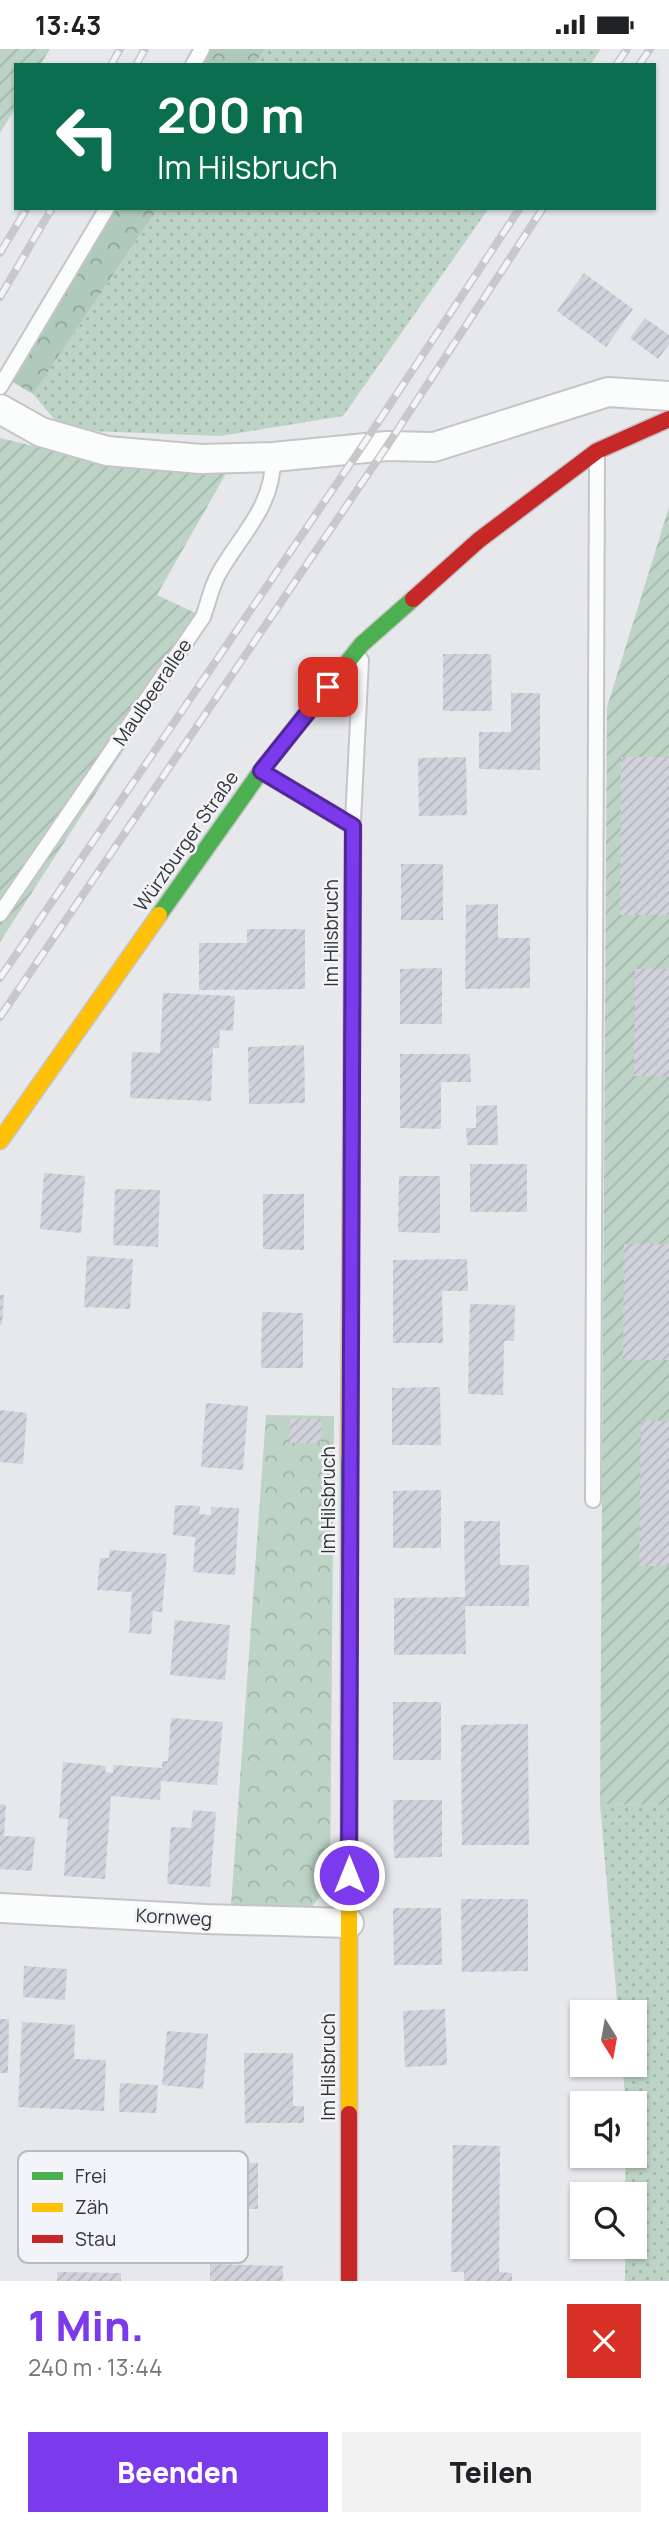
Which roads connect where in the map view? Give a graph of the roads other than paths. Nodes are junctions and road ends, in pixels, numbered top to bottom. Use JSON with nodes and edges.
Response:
{"nodes":[{"id":1,"x":106,"y":210,"type":"edge"},
{"id":2,"x":0,"y":387,"type":"edge"},
{"id":3,"x":669,"y":396,"type":"edge"},
{"id":4,"x":0,"y":409,"type":"edge"},
{"id":5,"x":669,"y":419,"type":"edge"},
{"id":6,"x":597,"y":451,"type":"junction"},
{"id":7,"x":273,"y":457,"type":"junction"},
{"id":8,"x":362,"y":644,"type":"junction"},
{"id":9,"x":261,"y":771,"type":"junction"},
{"id":10,"x":353,"y":826,"type":"junction"},
{"id":11,"x":0,"y":914,"type":"edge"},
{"id":12,"x":0,"y":1141,"type":"edge"},
{"id":13,"x":593,"y":1500,"type":"dead end"},
{"id":14,"x":0,"y":1908,"type":"edge"},
{"id":15,"x":349,"y":1923,"type":"junction"},
{"id":16,"x":349,"y":2281,"type":"edge"}],
"edges":[{"from":1,"to":2,"type":"lane"},
{"from":3,"to":7,"type":"street"},
{"from":4,"to":7,"type":"street"},
{"from":5,"to":6,"type":"street","name":"Würzburger Straße"},
{"from":6,"to":8,"type":"street","name":"Würzburger Straße"},
{"from":6,"to":13,"type":"lane"},
{"from":7,"to":11,"type":"lane","name":"Maulbeerallee"},
{"from":8,"to":9,"type":"street","name":"Würzburger Straße"},
{"from":8,"to":10,"type":"lane"},
{"from":9,"to":10,"type":"street"},
{"from":9,"to":12,"type":"street","name":"Würzburger Straße"},
{"from":10,"to":15,"type":"street","name":"Im Hilsbruch"},
{"from":14,"to":15,"type":"street","name":"Kornweg"},
{"from":15,"to":16,"type":"street","name":"Im Hilsbruch"}]}
